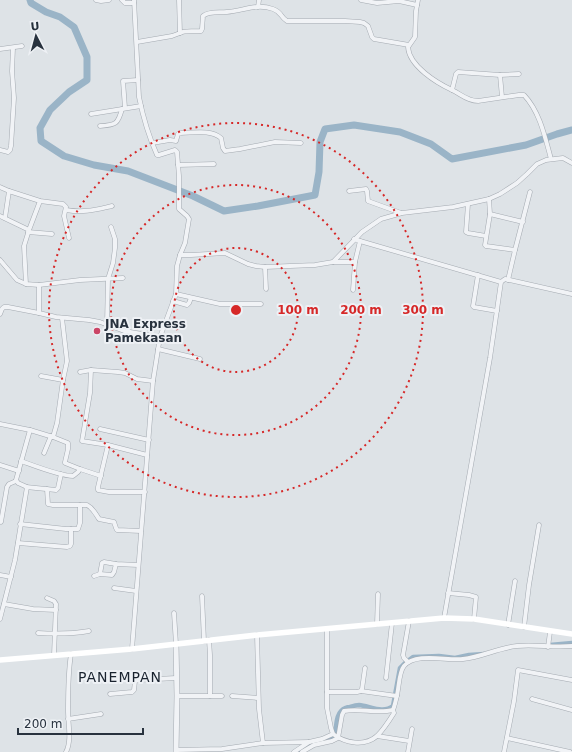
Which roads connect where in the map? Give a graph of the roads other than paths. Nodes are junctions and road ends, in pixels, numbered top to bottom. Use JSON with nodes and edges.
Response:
{"nodes":[{"id":1,"x":96,"y":0,"type":"edge"},
{"id":2,"x":109,"y":0,"type":"edge"},
{"id":3,"x":122,"y":0,"type":"edge"},
{"id":4,"x":179,"y":0,"type":"edge"},
{"id":5,"x":259,"y":0,"type":"edge"},
{"id":6,"x":361,"y":0,"type":"edge"},
{"id":7,"x":134,"y":1,"type":"edge"},
{"id":8,"x":377,"y":2,"type":"edge"},
{"id":9,"x":418,"y":2,"type":"edge"},
{"id":10,"x":258,"y":7,"type":"junction"},
{"id":11,"x":180,"y":33,"type":"junction"},
{"id":12,"x":137,"y":42,"type":"junction"},
{"id":13,"x":22,"y":46,"type":"dead end"},
{"id":14,"x":409,"y":46,"type":"junction"},
{"id":15,"x":13,"y":48,"type":"junction"},
{"id":16,"x":0,"y":49,"type":"edge"},
{"id":17,"x":519,"y":74,"type":"dead end"},
{"id":18,"x":500,"y":75,"type":"junction"},
{"id":19,"x":138,"y":80,"type":"junction"},
{"id":20,"x":452,"y":90,"type":"junction"},
{"id":21,"x":502,"y":97,"type":"junction"},
{"id":22,"x":141,"y":106,"type":"junction"},
{"id":23,"x":124,"y":109,"type":"junction"},
{"id":24,"x":91,"y":114,"type":"dead end"},
{"id":25,"x":100,"y":126,"type":"dead end"},
{"id":26,"x":301,"y":142,"type":"dead end"},
{"id":27,"x":152,"y":143,"type":"junction"},
{"id":28,"x":0,"y":150,"type":"edge"},
{"id":29,"x":551,"y":159,"type":"junction"},
{"id":30,"x":214,"y":164,"type":"dead end"},
{"id":31,"x":572,"y":164,"type":"edge"},
{"id":32,"x":178,"y":165,"type":"junction"},
{"id":33,"x":0,"y":187,"type":"edge"},
{"id":34,"x":9,"y":191,"type":"junction"},
{"id":35,"x":349,"y":191,"type":"dead end"},
{"id":36,"x":530,"y":192,"type":"dead end"},
{"id":37,"x":489,"y":199,"type":"junction"},
{"id":38,"x":40,"y":201,"type":"junction"},
{"id":39,"x":468,"y":204,"type":"junction"},
{"id":40,"x":112,"y":206,"type":"dead end"},
{"id":41,"x":66,"y":210,"type":"junction"},
{"id":42,"x":402,"y":213,"type":"junction"},
{"id":43,"x":490,"y":214,"type":"junction"},
{"id":44,"x":0,"y":216,"type":"edge"},
{"id":45,"x":5,"y":218,"type":"junction"},
{"id":46,"x":523,"y":222,"type":"junction"},
{"id":47,"x":111,"y":227,"type":"dead end"},
{"id":48,"x":28,"y":231,"type":"junction"},
{"id":49,"x":52,"y":234,"type":"dead end"},
{"id":50,"x":486,"y":236,"type":"junction"},
{"id":51,"x":69,"y":238,"type":"dead end"},
{"id":52,"x":354,"y":239,"type":"junction"},
{"id":53,"x":360,"y":241,"type":"junction"},
{"id":54,"x":515,"y":250,"type":"junction"},
{"id":55,"x":180,"y":255,"type":"junction"},
{"id":56,"x":0,"y":260,"type":"edge"},
{"id":57,"x":333,"y":262,"type":"junction"},
{"id":58,"x":355,"y":262,"type":"junction"},
{"id":59,"x":265,"y":267,"type":"junction"},
{"id":60,"x":478,"y":275,"type":"junction"},
{"id":61,"x":123,"y":278,"type":"dead end"},
{"id":62,"x":108,"y":280,"type":"junction"},
{"id":63,"x":508,"y":280,"type":"junction"},
{"id":64,"x":502,"y":282,"type":"junction"},
{"id":65,"x":26,"y":284,"type":"junction"},
{"id":66,"x":39,"y":285,"type":"junction"},
{"id":67,"x":572,"y":288,"type":"edge"},
{"id":68,"x":266,"y":289,"type":"dead end"},
{"id":69,"x":353,"y":290,"type":"dead end"},
{"id":70,"x":176,"y":294,"type":"junction"},
{"id":71,"x":571,"y":294,"type":"edge"},
{"id":72,"x":191,"y":298,"type":"junction"},
{"id":73,"x":173,"y":301,"type":"junction"},
{"id":74,"x":261,"y":304,"type":"dead end"},
{"id":75,"x":497,"y":311,"type":"junction"},
{"id":76,"x":39,"y":313,"type":"junction"},
{"id":77,"x":0,"y":314,"type":"edge"},
{"id":78,"x":62,"y":318,"type":"junction"},
{"id":79,"x":107,"y":324,"type":"junction"},
{"id":80,"x":160,"y":337,"type":"junction"},
{"id":81,"x":158,"y":349,"type":"junction"},
{"id":82,"x":200,"y":359,"type":"dead end"},
{"id":83,"x":91,"y":370,"type":"junction"},
{"id":84,"x":80,"y":372,"type":"dead end"},
{"id":85,"x":41,"y":376,"type":"dead end"},
{"id":86,"x":63,"y":380,"type":"junction"},
{"id":87,"x":153,"y":381,"type":"junction"},
{"id":88,"x":0,"y":424,"type":"edge"},
{"id":89,"x":100,"y":429,"type":"dead end"},
{"id":90,"x":30,"y":430,"type":"junction"},
{"id":91,"x":52,"y":436,"type":"junction"},
{"id":92,"x":149,"y":440,"type":"junction"},
{"id":93,"x":108,"y":445,"type":"junction"},
{"id":94,"x":44,"y":453,"type":"dead end"},
{"id":95,"x":147,"y":455,"type":"junction"},
{"id":96,"x":22,"y":461,"type":"junction"},
{"id":97,"x":0,"y":465,"type":"edge"},
{"id":98,"x":80,"y":469,"type":"junction"},
{"id":99,"x":19,"y":471,"type":"junction"},
{"id":100,"x":61,"y":474,"type":"junction"},
{"id":101,"x":100,"y":476,"type":"junction"},
{"id":102,"x":16,"y":481,"type":"junction"},
{"id":103,"x":26,"y":487,"type":"junction"},
{"id":104,"x":47,"y":489,"type":"junction"},
{"id":105,"x":145,"y":492,"type":"junction"},
{"id":106,"x":80,"y":505,"type":"junction"},
{"id":107,"x":0,"y":522,"type":"edge"},
{"id":108,"x":20,"y":524,"type":"junction"},
{"id":109,"x":539,"y":524,"type":"dead end"},
{"id":110,"x":71,"y":529,"type":"junction"},
{"id":111,"x":141,"y":531,"type":"junction"},
{"id":112,"x":18,"y":543,"type":"junction"},
{"id":113,"x":116,"y":564,"type":"junction"},
{"id":114,"x":138,"y":565,"type":"junction"},
{"id":115,"x":100,"y":574,"type":"junction"},
{"id":116,"x":0,"y":575,"type":"edge"},
{"id":117,"x":94,"y":576,"type":"dead end"},
{"id":118,"x":11,"y":577,"type":"junction"},
{"id":119,"x":515,"y":581,"type":"dead end"},
{"id":120,"x":114,"y":588,"type":"dead end"},
{"id":121,"x":136,"y":591,"type":"junction"},
{"id":122,"x":448,"y":593,"type":"junction"},
{"id":123,"x":378,"y":594,"type":"dead end"},
{"id":124,"x":202,"y":596,"type":"dead end"},
{"id":125,"x":47,"y":598,"type":"dead end"},
{"id":126,"x":4,"y":604,"type":"junction"},
{"id":127,"x":56,"y":610,"type":"junction"},
{"id":128,"x":174,"y":613,"type":"dead end"},
{"id":129,"x":444,"y":618,"type":"junction"},
{"id":130,"x":0,"y":619,"type":"edge"},
{"id":131,"x":474,"y":619,"type":"junction"},
{"id":132,"x":409,"y":621,"type":"junction"},
{"id":133,"x":392,"y":623,"type":"junction"},
{"id":134,"x":377,"y":624,"type":"junction"},
{"id":135,"x":508,"y":625,"type":"junction"},
{"id":136,"x":524,"y":627,"type":"junction"},
{"id":137,"x":327,"y":629,"type":"junction"},
{"id":138,"x":89,"y":632,"type":"dead end"},
{"id":139,"x":550,"y":632,"type":"junction"},
{"id":140,"x":38,"y":633,"type":"dead end"},
{"id":141,"x":55,"y":634,"type":"junction"},
{"id":142,"x":572,"y":634,"type":"edge"},
{"id":143,"x":257,"y":635,"type":"junction"},
{"id":144,"x":207,"y":641,"type":"junction"},
{"id":145,"x":176,"y":644,"type":"junction"},
{"id":146,"x":548,"y":645,"type":"junction"},
{"id":147,"x":572,"y":646,"type":"edge"},
{"id":148,"x":132,"y":649,"type":"junction"},
{"id":149,"x":71,"y":654,"type":"junction"},
{"id":150,"x":54,"y":655,"type":"junction"},
{"id":151,"x":0,"y":660,"type":"edge"},
{"id":152,"x":407,"y":661,"type":"junction"},
{"id":153,"x":365,"y":668,"type":"dead end"},
{"id":154,"x":176,"y":678,"type":"junction"},
{"id":155,"x":386,"y":678,"type":"dead end"},
{"id":156,"x":572,"y":680,"type":"edge"},
{"id":157,"x":361,"y":691,"type":"junction"},
{"id":158,"x":328,"y":692,"type":"junction"},
{"id":159,"x":110,"y":694,"type":"dead end"},
{"id":160,"x":395,"y":695,"type":"junction"},
{"id":161,"x":177,"y":696,"type":"junction"},
{"id":162,"x":210,"y":696,"type":"junction"},
{"id":163,"x":222,"y":696,"type":"dead end"},
{"id":164,"x":232,"y":696,"type":"dead end"},
{"id":165,"x":258,"y":698,"type":"junction"},
{"id":166,"x":532,"y":699,"type":"dead end"},
{"id":167,"x":393,"y":710,"type":"junction"},
{"id":168,"x":572,"y":710,"type":"edge"},
{"id":169,"x":101,"y":714,"type":"dead end"},
{"id":170,"x":68,"y":719,"type":"junction"},
{"id":171,"x":412,"y":729,"type":"dead end"},
{"id":172,"x":335,"y":736,"type":"junction"},
{"id":173,"x":376,"y":736,"type":"junction"},
{"id":174,"x":507,"y":738,"type":"junction"},
{"id":175,"x":409,"y":741,"type":"junction"},
{"id":176,"x":309,"y":742,"type":"junction"},
{"id":177,"x":263,"y":743,"type":"junction"},
{"id":178,"x":176,"y":751,"type":"edge"},
{"id":179,"x":203,"y":751,"type":"edge"},
{"id":180,"x":557,"y":751,"type":"edge"},
{"id":181,"x":66,"y":752,"type":"edge"},
{"id":182,"x":294,"y":752,"type":"edge"},
{"id":183,"x":302,"y":752,"type":"edge"},
{"id":184,"x":408,"y":752,"type":"edge"},
{"id":185,"x":504,"y":752,"type":"edge"},
{"id":186,"x":570,"y":752,"type":"edge"}],
"edges":[{"from":1,"to":2,"type":"street"},
{"from":3,"to":7,"type":"street"},
{"from":4,"to":11,"type":"street"},
{"from":5,"to":10,"type":"street"},
{"from":6,"to":8,"type":"street"},
{"from":7,"to":12,"type":"street"},
{"from":8,"to":9,"type":"street"},
{"from":9,"to":14,"type":"street"},
{"from":10,"to":11,"type":"street"},
{"from":10,"to":14,"type":"street"},
{"from":11,"to":12,"type":"street"},
{"from":12,"to":19,"type":"street"},
{"from":13,"to":15,"type":"street"},
{"from":14,"to":20,"type":"street"},
{"from":15,"to":16,"type":"street"},
{"from":15,"to":28,"type":"street"},
{"from":17,"to":18,"type":"street"},
{"from":18,"to":20,"type":"street"},
{"from":18,"to":21,"type":"street"},
{"from":19,"to":22,"type":"street"},
{"from":19,"to":23,"type":"street"},
{"from":20,"to":21,"type":"street"},
{"from":21,"to":29,"type":"street"},
{"from":22,"to":23,"type":"street"},
{"from":22,"to":27,"type":"street"},
{"from":23,"to":24,"type":"street"},
{"from":23,"to":25,"type":"street"},
{"from":26,"to":27,"type":"street"},
{"from":27,"to":32,"type":"street"},
{"from":29,"to":31,"type":"street"},
{"from":29,"to":37,"type":"street"},
{"from":30,"to":32,"type":"street"},
{"from":32,"to":55,"type":"street"},
{"from":33,"to":34,"type":"street"},
{"from":34,"to":38,"type":"street"},
{"from":34,"to":45,"type":"street"},
{"from":35,"to":42,"type":"street"},
{"from":36,"to":46,"type":"street"},
{"from":37,"to":39,"type":"street"},
{"from":37,"to":43,"type":"street"},
{"from":38,"to":41,"type":"street"},
{"from":38,"to":48,"type":"street"},
{"from":39,"to":42,"type":"street"},
{"from":39,"to":50,"type":"street"},
{"from":40,"to":41,"type":"street"},
{"from":41,"to":51,"type":"street"},
{"from":42,"to":52,"type":"street"},
{"from":43,"to":46,"type":"street"},
{"from":43,"to":50,"type":"street"},
{"from":44,"to":45,"type":"street"},
{"from":45,"to":48,"type":"street"},
{"from":46,"to":54,"type":"street"},
{"from":47,"to":62,"type":"street"},
{"from":48,"to":49,"type":"street"},
{"from":48,"to":65,"type":"street"},
{"from":50,"to":54,"type":"street"},
{"from":52,"to":53,"type":"street"},
{"from":52,"to":57,"type":"street"},
{"from":53,"to":58,"type":"street"},
{"from":53,"to":60,"type":"street"},
{"from":54,"to":63,"type":"street"},
{"from":55,"to":59,"type":"street"},
{"from":55,"to":70,"type":"street"},
{"from":56,"to":65,"type":"street"},
{"from":57,"to":58,"type":"street"},
{"from":57,"to":59,"type":"street"},
{"from":58,"to":69,"type":"street"},
{"from":59,"to":68,"type":"street"},
{"from":60,"to":64,"type":"street"},
{"from":60,"to":75,"type":"street"},
{"from":61,"to":62,"type":"street"},
{"from":62,"to":66,"type":"street"},
{"from":62,"to":79,"type":"street"},
{"from":63,"to":64,"type":"street"},
{"from":63,"to":71,"type":"street"},
{"from":64,"to":75,"type":"street"},
{"from":65,"to":66,"type":"street"},
{"from":66,"to":76,"type":"street"},
{"from":67,"to":71,"type":"street"},
{"from":70,"to":72,"type":"street"},
{"from":70,"to":73,"type":"street"},
{"from":72,"to":73,"type":"street"},
{"from":72,"to":74,"type":"street"},
{"from":73,"to":80,"type":"street"},
{"from":75,"to":122,"type":"street"},
{"from":76,"to":77,"type":"street"},
{"from":76,"to":78,"type":"street"},
{"from":78,"to":79,"type":"street"},
{"from":78,"to":86,"type":"street"},
{"from":79,"to":80,"type":"street"},
{"from":80,"to":81,"type":"street"},
{"from":81,"to":82,"type":"street"},
{"from":81,"to":87,"type":"street"},
{"from":83,"to":84,"type":"street"},
{"from":83,"to":87,"type":"street"},
{"from":83,"to":93,"type":"street"},
{"from":85,"to":86,"type":"street"},
{"from":86,"to":91,"type":"street"},
{"from":87,"to":92,"type":"street"},
{"from":88,"to":90,"type":"street"},
{"from":89,"to":92,"type":"street"},
{"from":90,"to":91,"type":"street"},
{"from":90,"to":96,"type":"street"},
{"from":91,"to":94,"type":"street"},
{"from":91,"to":98,"type":"street"},
{"from":92,"to":95,"type":"street"},
{"from":93,"to":95,"type":"street"},
{"from":93,"to":101,"type":"street"},
{"from":95,"to":105,"type":"street"},
{"from":96,"to":99,"type":"street"},
{"from":96,"to":100,"type":"street"},
{"from":97,"to":99,"type":"street"},
{"from":98,"to":100,"type":"street"},
{"from":98,"to":101,"type":"street"},
{"from":99,"to":102,"type":"street"},
{"from":100,"to":104,"type":"street"},
{"from":101,"to":105,"type":"street"},
{"from":102,"to":103,"type":"street"},
{"from":102,"to":107,"type":"street"},
{"from":103,"to":104,"type":"street"},
{"from":103,"to":108,"type":"street"},
{"from":104,"to":106,"type":"street"},
{"from":105,"to":111,"type":"street"},
{"from":106,"to":110,"type":"street"},
{"from":106,"to":111,"type":"street"},
{"from":108,"to":110,"type":"street"},
{"from":108,"to":112,"type":"street"},
{"from":109,"to":136,"type":"street"},
{"from":110,"to":112,"type":"street"},
{"from":111,"to":114,"type":"street"},
{"from":112,"to":118,"type":"street"},
{"from":113,"to":114,"type":"street"},
{"from":113,"to":115,"type":"street"},
{"from":113,"to":115,"type":"street"},
{"from":114,"to":121,"type":"street"},
{"from":115,"to":117,"type":"street"},
{"from":116,"to":118,"type":"street"},
{"from":118,"to":126,"type":"street"},
{"from":119,"to":135,"type":"street"},
{"from":120,"to":121,"type":"street"},
{"from":121,"to":148,"type":"street"},
{"from":122,"to":129,"type":"street"},
{"from":122,"to":131,"type":"street"},
{"from":123,"to":134,"type":"street"},
{"from":124,"to":144,"type":"street"},
{"from":125,"to":127,"type":"street"},
{"from":126,"to":127,"type":"street"},
{"from":126,"to":130,"type":"street"},
{"from":127,"to":141,"type":"street"},
{"from":128,"to":145,"type":"street"},
{"from":129,"to":131,"type":"main road"},
{"from":129,"to":132,"type":"main road"},
{"from":131,"to":135,"type":"main road"},
{"from":132,"to":133,"type":"main road"},
{"from":132,"to":152,"type":"street"},
{"from":133,"to":134,"type":"main road"},
{"from":133,"to":155,"type":"street"},
{"from":134,"to":137,"type":"main road"},
{"from":135,"to":136,"type":"main road"},
{"from":136,"to":139,"type":"main road"},
{"from":137,"to":143,"type":"main road"},
{"from":137,"to":158,"type":"street"},
{"from":138,"to":141,"type":"street"},
{"from":139,"to":142,"type":"main road"},
{"from":139,"to":146,"type":"street"},
{"from":140,"to":141,"type":"street"},
{"from":141,"to":150,"type":"street"},
{"from":143,"to":144,"type":"main road"},
{"from":143,"to":165,"type":"street"},
{"from":144,"to":145,"type":"main road"},
{"from":144,"to":162,"type":"street"},
{"from":145,"to":148,"type":"main road"},
{"from":145,"to":154,"type":"street"},
{"from":146,"to":147,"type":"street"},
{"from":146,"to":152,"type":"street"},
{"from":148,"to":149,"type":"main road"},
{"from":149,"to":150,"type":"main road"},
{"from":149,"to":170,"type":"street"},
{"from":150,"to":151,"type":"main road"},
{"from":152,"to":160,"type":"street"},
{"from":153,"to":157,"type":"street"},
{"from":154,"to":159,"type":"street"},
{"from":154,"to":161,"type":"street"},
{"from":156,"to":174,"type":"street"},
{"from":157,"to":158,"type":"street"},
{"from":157,"to":160,"type":"street"},
{"from":158,"to":172,"type":"street"},
{"from":160,"to":167,"type":"street"},
{"from":161,"to":162,"type":"street"},
{"from":161,"to":178,"type":"street"},
{"from":162,"to":163,"type":"street"},
{"from":164,"to":165,"type":"street"},
{"from":165,"to":177,"type":"street"},
{"from":166,"to":168,"type":"street"},
{"from":167,"to":172,"type":"street"},
{"from":167,"to":173,"type":"street"},
{"from":169,"to":170,"type":"street"},
{"from":170,"to":181,"type":"street"},
{"from":171,"to":175,"type":"street"},
{"from":172,"to":173,"type":"street"},
{"from":172,"to":176,"type":"street"},
{"from":172,"to":183,"type":"street"},
{"from":173,"to":175,"type":"street"},
{"from":174,"to":180,"type":"street"},
{"from":174,"to":185,"type":"street"},
{"from":175,"to":184,"type":"street"},
{"from":176,"to":177,"type":"street"},
{"from":176,"to":182,"type":"street"},
{"from":177,"to":179,"type":"street"},
{"from":178,"to":179,"type":"street"},
{"from":180,"to":186,"type":"street"}]}
